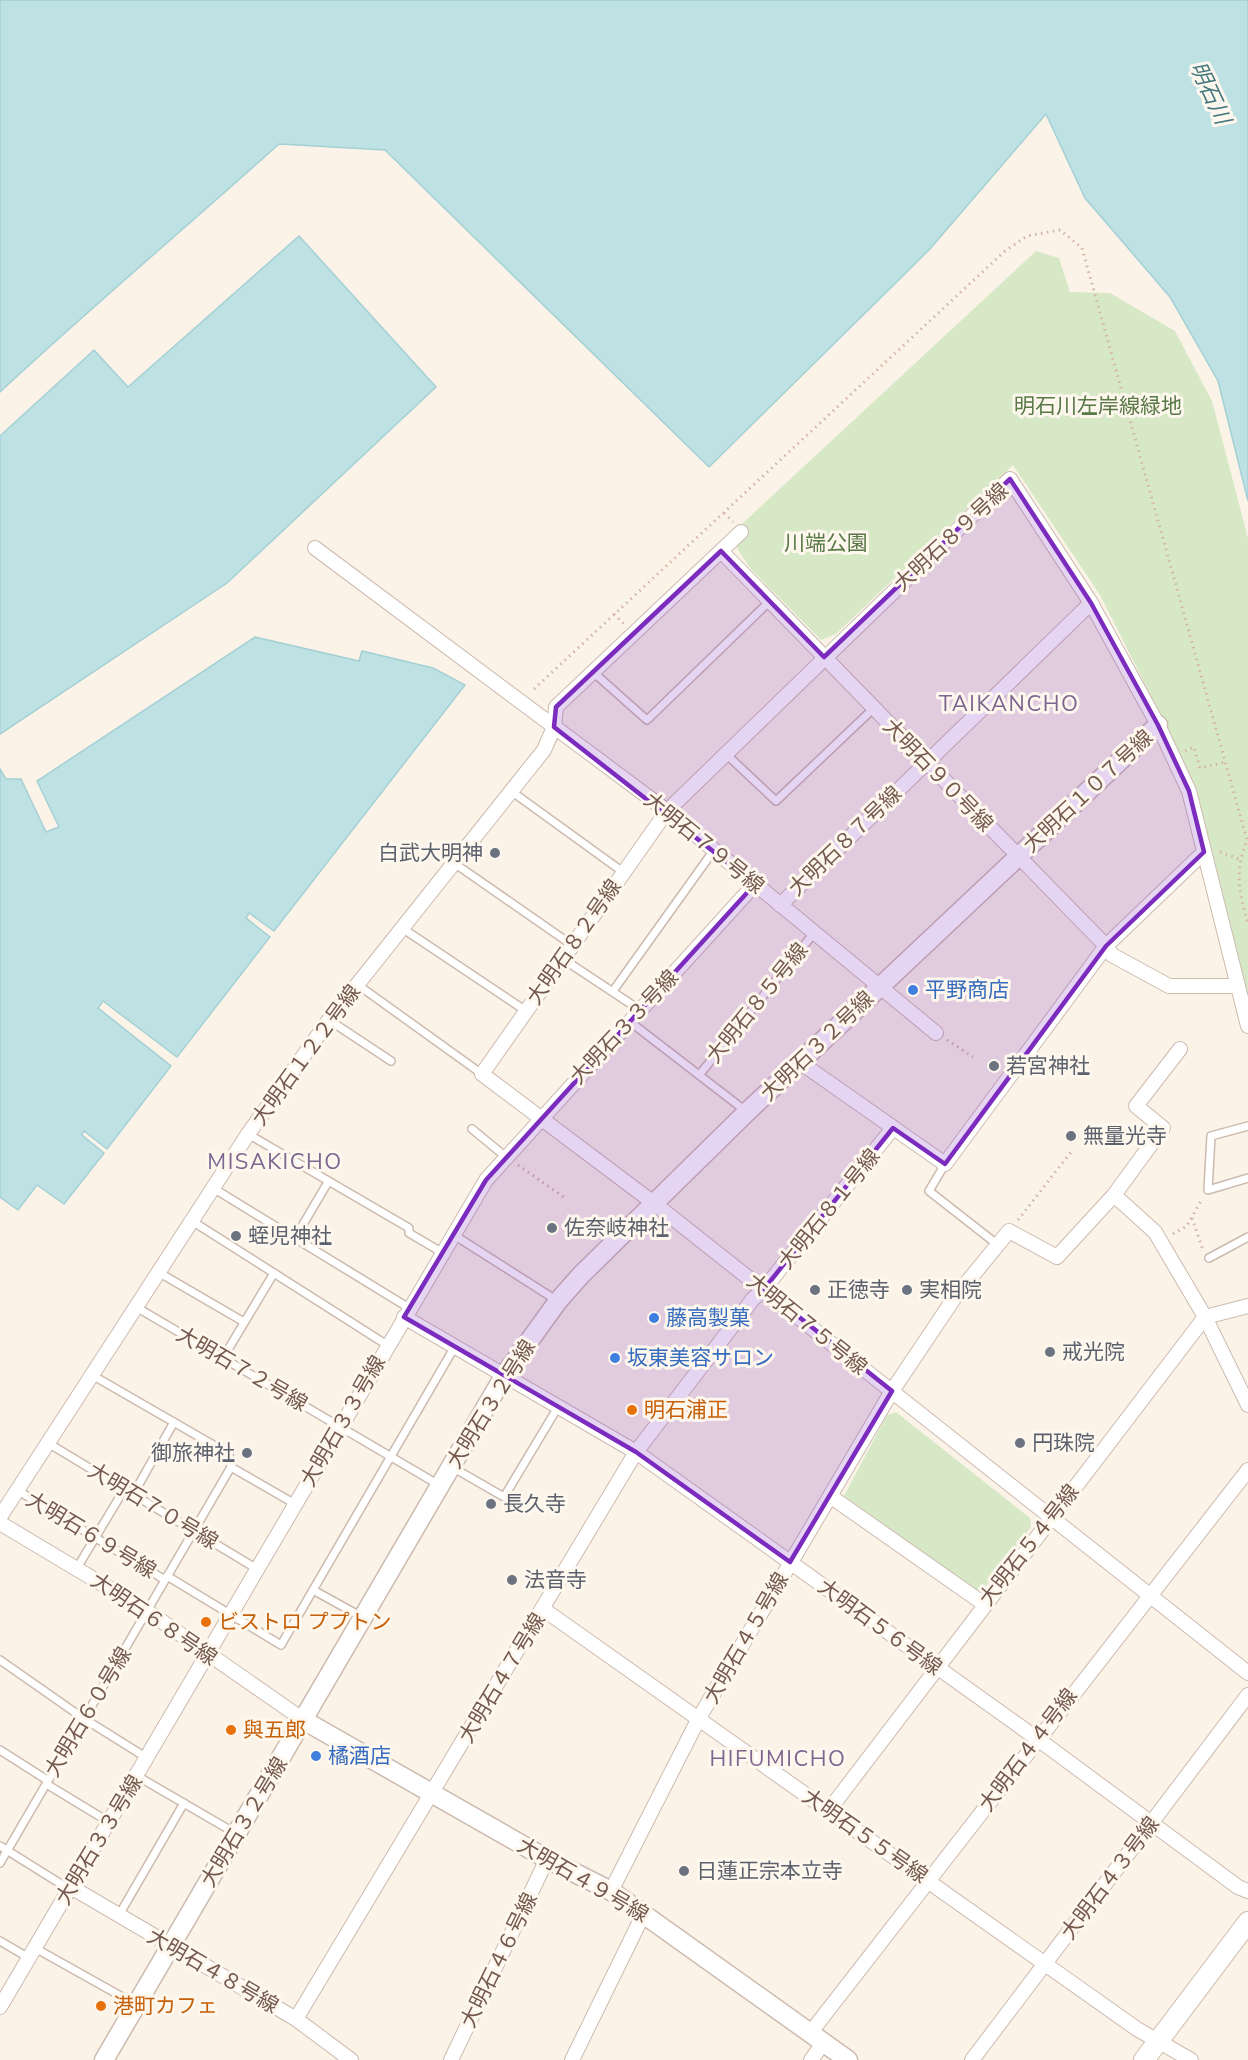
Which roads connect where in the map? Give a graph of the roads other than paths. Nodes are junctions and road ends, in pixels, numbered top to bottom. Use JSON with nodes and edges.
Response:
{"nodes":[{"id":1,"x":741,"y":532,"type":"dead end"},
{"id":2,"x":315,"y":548,"type":"dead end"},
{"id":3,"x":721,"y":550,"type":"junction"},
{"id":4,"x":770,"y":601,"type":"junction"},
{"id":5,"x":1091,"y":603,"type":"junction"},
{"id":6,"x":824,"y":657,"type":"junction"},
{"id":7,"x":593,"y":672,"type":"junction"},
{"id":8,"x":874,"y":708,"type":"junction"},
{"id":9,"x":1158,"y":725,"type":"junction"},
{"id":10,"x":554,"y":727,"type":"junction"},
{"id":11,"x":725,"y":753,"type":"junction"},
{"id":12,"x":926,"y":762,"type":"junction"},
{"id":13,"x":511,"y":791,"type":"junction"},
{"id":14,"x":667,"y":811,"type":"junction"},
{"id":15,"x":714,"y":850,"type":"junction"},
{"id":16,"x":1204,"y":852,"type":"junction"},
{"id":17,"x":1018,"y":856,"type":"junction"},
{"id":18,"x":454,"y":863,"type":"junction"},
{"id":19,"x":624,"y":872,"type":"junction"},
{"id":20,"x":755,"y":884,"type":"junction"},
{"id":21,"x":780,"y":904,"type":"junction"},
{"id":22,"x":402,"y":928,"type":"junction"},
{"id":23,"x":814,"y":933,"type":"junction"},
{"id":24,"x":572,"y":945,"type":"junction"},
{"id":25,"x":1106,"y":946,"type":"junction"},
{"id":26,"x":563,"y":959,"type":"junction"},
{"id":27,"x":357,"y":985,"type":"junction"},
{"id":28,"x":879,"y":986,"type":"junction"},
{"id":29,"x":1238,"y":986,"type":"junction"},
{"id":30,"x":613,"y":991,"type":"junction"},
{"id":31,"x":640,"y":1010,"type":"junction"},
{"id":32,"x":526,"y":1011,"type":"junction"},
{"id":33,"x":329,"y":1020,"type":"junction"},
{"id":34,"x":629,"y":1021,"type":"junction"},
{"id":35,"x":1248,"y":1026,"type":"edge"},
{"id":36,"x":936,"y":1033,"type":"road end"},
{"id":37,"x":1180,"y":1049,"type":"dead end"},
{"id":38,"x":391,"y":1061,"type":"dead end"},
{"id":39,"x":801,"y":1063,"type":"junction"},
{"id":40,"x":482,"y":1074,"type":"junction"},
{"id":41,"x":700,"y":1074,"type":"junction"},
{"id":42,"x":747,"y":1112,"type":"junction"},
{"id":43,"x":541,"y":1118,"type":"junction"},
{"id":44,"x":1248,"y":1126,"type":"edge"},
{"id":45,"x":893,"y":1128,"type":"junction"},
{"id":46,"x":472,"y":1129,"type":"dead end"},
{"id":47,"x":248,"y":1134,"type":"junction"},
{"id":48,"x":506,"y":1157,"type":"junction"},
{"id":49,"x":945,"y":1164,"type":"junction"},
{"id":50,"x":1248,"y":1178,"type":"edge"},
{"id":51,"x":328,"y":1182,"type":"junction"},
{"id":52,"x":213,"y":1188,"type":"junction"},
{"id":53,"x":1114,"y":1194,"type":"junction"},
{"id":54,"x":655,"y":1204,"type":"junction"},
{"id":55,"x":191,"y":1221,"type":"junction"},
{"id":56,"x":454,"y":1235,"type":"junction"},
{"id":57,"x":1248,"y":1237,"type":"edge"},
{"id":58,"x":295,"y":1238,"type":"junction"},
{"id":59,"x":998,"y":1245,"type":"junction"},
{"id":60,"x":443,"y":1252,"type":"junction"},
{"id":61,"x":1208,"y":1258,"type":"road end"},
{"id":62,"x":158,"y":1272,"type":"junction"},
{"id":63,"x":274,"y":1273,"type":"junction"},
{"id":64,"x":764,"y":1289,"type":"junction"},
{"id":65,"x":558,"y":1301,"type":"junction"},
{"id":66,"x":1248,"y":1306,"type":"edge"},
{"id":67,"x":136,"y":1307,"type":"junction"},
{"id":68,"x":406,"y":1312,"type":"junction"},
{"id":69,"x":1205,"y":1317,"type":"junction"},
{"id":70,"x":244,"y":1323,"type":"junction"},
{"id":71,"x":387,"y":1345,"type":"junction"},
{"id":72,"x":454,"y":1348,"type":"junction"},
{"id":73,"x":223,"y":1358,"type":"junction"},
{"id":74,"x":92,"y":1375,"type":"junction"},
{"id":75,"x":504,"y":1376,"type":"junction"},
{"id":76,"x":892,"y":1391,"type":"junction"},
{"id":77,"x":1248,"y":1406,"type":"edge"},
{"id":78,"x":558,"y":1407,"type":"junction"},
{"id":79,"x":174,"y":1422,"type":"junction"},
{"id":80,"x":340,"y":1426,"type":"junction"},
{"id":81,"x":48,"y":1443,"type":"junction"},
{"id":82,"x":636,"y":1452,"type":"junction"},
{"id":83,"x":392,"y":1457,"type":"junction"},
{"id":84,"x":231,"y":1467,"type":"junction"},
{"id":85,"x":452,"y":1467,"type":"junction"},
{"id":86,"x":1248,"y":1470,"type":"edge"},
{"id":87,"x":441,"y":1486,"type":"junction"},
{"id":88,"x":125,"y":1488,"type":"junction"},
{"id":89,"x":17,"y":1490,"type":"junction"},
{"id":90,"x":134,"y":1493,"type":"junction"},
{"id":91,"x":830,"y":1496,"type":"junction"},
{"id":92,"x":295,"y":1504,"type":"junction"},
{"id":93,"x":1052,"y":1515,"type":"junction"},
{"id":94,"x":0,"y":1517,"type":"edge"},
{"id":95,"x":0,"y":1523,"type":"edge"},
{"id":96,"x":193,"y":1530,"type":"junction"},
{"id":97,"x":96,"y":1538,"type":"junction"},
{"id":98,"x":790,"y":1562,"type":"junction"},
{"id":99,"x":77,"y":1568,"type":"junction"},
{"id":100,"x":257,"y":1569,"type":"junction"},
{"id":101,"x":166,"y":1578,"type":"junction"},
{"id":102,"x":313,"y":1590,"type":"junction"},
{"id":103,"x":1150,"y":1594,"type":"junction"},
{"id":104,"x":984,"y":1604,"type":"junction"},
{"id":105,"x":543,"y":1609,"type":"junction"},
{"id":106,"x":147,"y":1611,"type":"junction"},
{"id":107,"x":230,"y":1614,"type":"junction"},
{"id":108,"x":364,"y":1618,"type":"junction"},
{"id":109,"x":208,"y":1654,"type":"junction"},
{"id":110,"x":0,"y":1660,"type":"edge"},
{"id":111,"x":936,"y":1668,"type":"junction"},
{"id":112,"x":1248,"y":1673,"type":"edge"},
{"id":113,"x":1248,"y":1695,"type":"edge"},
{"id":114,"x":83,"y":1718,"type":"junction"},
{"id":115,"x":699,"y":1719,"type":"junction"},
{"id":116,"x":304,"y":1721,"type":"junction"},
{"id":117,"x":1039,"y":1740,"type":"junction"},
{"id":118,"x":0,"y":1750,"type":"edge"},
{"id":119,"x":147,"y":1758,"type":"junction"},
{"id":120,"x":137,"y":1776,"type":"junction"},
{"id":121,"x":47,"y":1780,"type":"junction"},
{"id":122,"x":433,"y":1794,"type":"junction"},
{"id":123,"x":184,"y":1803,"type":"junction"},
{"id":124,"x":829,"y":1810,"type":"junction"},
{"id":125,"x":110,"y":1822,"type":"junction"},
{"id":126,"x":1152,"y":1823,"type":"junction"},
{"id":127,"x":237,"y":1835,"type":"junction"},
{"id":128,"x":0,"y":1845,"type":"edge"},
{"id":129,"x":8,"y":1850,"type":"junction"},
{"id":130,"x":547,"y":1859,"type":"junction"},
{"id":131,"x":0,"y":1863,"type":"edge"},
{"id":132,"x":927,"y":1880,"type":"junction"},
{"id":133,"x":71,"y":1887,"type":"junction"},
{"id":134,"x":611,"y":1891,"type":"junction"},
{"id":135,"x":1248,"y":1891,"type":"edge"},
{"id":136,"x":644,"y":1913,"type":"junction"},
{"id":137,"x":119,"y":1916,"type":"junction"},
{"id":138,"x":1248,"y":1922,"type":"edge"},
{"id":139,"x":0,"y":1941,"type":"edge"},
{"id":140,"x":171,"y":1945,"type":"junction"},
{"id":141,"x":32,"y":1953,"type":"junction"},
{"id":142,"x":1044,"y":1964,"type":"junction"},
{"id":143,"x":135,"y":2004,"type":"junction"},
{"id":144,"x":0,"y":2007,"type":"edge"},
{"id":145,"x":296,"y":2019,"type":"junction"},
{"id":146,"x":817,"y":2037,"type":"junction"},
{"id":147,"x":1158,"y":2041,"type":"junction"},
{"id":148,"x":104,"y":2060,"type":"edge"},
{"id":149,"x":351,"y":2060,"type":"edge"},
{"id":150,"x":451,"y":2060,"type":"edge"},
{"id":151,"x":572,"y":2060,"type":"edge"},
{"id":152,"x":811,"y":2060,"type":"edge"},
{"id":153,"x":848,"y":2060,"type":"edge"},
{"id":154,"x":972,"y":2060,"type":"edge"},
{"id":155,"x":1144,"y":2060,"type":"edge"},
{"id":156,"x":1191,"y":2060,"type":"edge"}],
"edges":[{"from":1,"to":3,"type":"street","name":"大明石１２２号線"},
{"from":2,"to":10,"type":"street","name":"大明石７９号線"},
{"from":3,"to":4,"type":"street","name":"大明石９０号線"},
{"from":3,"to":7,"type":"street","name":"大明石１２２号線"},
{"from":4,"to":6,"type":"street","name":"大明石９０号線"},
{"from":4,"to":7,"type":"lane"},
{"from":5,"to":6,"type":"street","name":"大明石８９号線"},
{"from":5,"to":9,"type":"street","name":"大明石８９号線"},
{"from":5,"to":12,"type":"street","name":"大明石８７号線"},
{"from":6,"to":8,"type":"street","name":"大明石９０号線"},
{"from":6,"to":11,"type":"street","name":"大明石８９号線"},
{"from":7,"to":10,"type":"street","name":"大明石１２２号線"},
{"from":8,"to":11,"type":"lane"},
{"from":8,"to":12,"type":"street","name":"大明石９０号線"},
{"from":9,"to":16,"type":"street","name":"大明石８９号線"},
{"from":9,"to":17,"type":"street","name":"大明石１０７号線"},
{"from":10,"to":13,"type":"street","name":"大明石１２２号線"},
{"from":10,"to":14,"type":"street","name":"大明石７９号線"},
{"from":11,"to":14,"type":"street","name":"大明石８９号線"},
{"from":12,"to":17,"type":"street","name":"大明石９０号線"},
{"from":12,"to":21,"type":"street","name":"大明石８７号線"},
{"from":13,"to":18,"type":"street","name":"大明石１２２号線"},
{"from":13,"to":19,"type":"lane"},
{"from":14,"to":15,"type":"street","name":"大明石７９号線"},
{"from":14,"to":19,"type":"street","name":"大明石８２号線"},
{"from":15,"to":20,"type":"street","name":"大明石７９号線"},
{"from":15,"to":30,"type":"lane"},
{"from":16,"to":25,"type":"street"},
{"from":16,"to":29,"type":"street","name":"大明石８９号線"},
{"from":17,"to":25,"type":"street","name":"大明石９０号線"},
{"from":17,"to":28,"type":"street","name":"大明石３２号線"},
{"from":18,"to":22,"type":"street","name":"大明石１２２号線"},
{"from":18,"to":24,"type":"lane"},
{"from":19,"to":24,"type":"street","name":"大明石８２号線"},
{"from":20,"to":21,"type":"street","name":"大明石７９号線"},
{"from":20,"to":31,"type":"street","name":"大明石３３号線"},
{"from":21,"to":23,"type":"street","name":"大明石７９号線"},
{"from":22,"to":27,"type":"street","name":"大明石１２２号線"},
{"from":22,"to":32,"type":"lane"},
{"from":23,"to":28,"type":"street","name":"大明石７９号線"},
{"from":23,"to":41,"type":"lane","name":"大明石８５号線"},
{"from":24,"to":26,"type":"street","name":"大明石８２号線"},
{"from":25,"to":29,"type":"street","name":"大明石９０号線"},
{"from":25,"to":49,"type":"street"},
{"from":26,"to":30,"type":"lane"},
{"from":26,"to":32,"type":"street","name":"大明石８２号線"},
{"from":27,"to":33,"type":"street","name":"大明石１２２号線"},
{"from":27,"to":40,"type":"lane","name":"大明石７５号線"},
{"from":28,"to":36,"type":"street","name":"大明石７９号線"},
{"from":28,"to":39,"type":"street","name":"大明石３２号線"},
{"from":29,"to":35,"type":"street","name":"大明石８９号線"},
{"from":30,"to":31,"type":"lane"},
{"from":31,"to":34,"type":"street","name":"大明石３３号線"},
{"from":32,"to":40,"type":"street","name":"大明石８２号線"},
{"from":33,"to":38,"type":"lane"},
{"from":33,"to":47,"type":"street","name":"大明石１２２号線"},
{"from":34,"to":41,"type":"lane"},
{"from":34,"to":43,"type":"street","name":"大明石３３号線"},
{"from":37,"to":53,"type":"street"},
{"from":39,"to":42,"type":"street","name":"大明石３２号線"},
{"from":39,"to":45,"type":"street"},
{"from":40,"to":43,"type":"street","name":"大明石７５号線"},
{"from":41,"to":42,"type":"lane"},
{"from":42,"to":54,"type":"street","name":"大明石３２号線"},
{"from":43,"to":48,"type":"street","name":"大明石３３号線"},
{"from":43,"to":54,"type":"street","name":"大明石７５号線"},
{"from":44,"to":50,"type":"lane"},
{"from":45,"to":49,"type":"street"},
{"from":45,"to":64,"type":"street","name":"大明石８１号線"},
{"from":46,"to":48,"type":"lane"},
{"from":47,"to":51,"type":"lane"},
{"from":47,"to":52,"type":"street","name":"大明石１２２号線"},
{"from":48,"to":56,"type":"street","name":"大明石３３号線"},
{"from":49,"to":59,"type":"lane"},
{"from":51,"to":58,"type":"lane"},
{"from":51,"to":60,"type":"lane"},
{"from":52,"to":55,"type":"street","name":"大明石１２２号線"},
{"from":52,"to":58,"type":"lane"},
{"from":53,"to":59,"type":"street","name":"大明石４５号線"},
{"from":53,"to":69,"type":"street"},
{"from":54,"to":64,"type":"street","name":"大明石７５号線"},
{"from":54,"to":65,"type":"street","name":"大明石３２号線"},
{"from":55,"to":62,"type":"street","name":"大明石１２２号線"},
{"from":55,"to":63,"type":"lane"},
{"from":56,"to":60,"type":"street","name":"大明石３３号線"},
{"from":56,"to":65,"type":"lane"},
{"from":57,"to":61,"type":"lane"},
{"from":58,"to":68,"type":"lane"},
{"from":59,"to":76,"type":"street","name":"大明石４５号線"},
{"from":60,"to":68,"type":"street","name":"大明石３３号線"},
{"from":62,"to":67,"type":"street","name":"大明石１２２号線"},
{"from":62,"to":70,"type":"lane"},
{"from":63,"to":70,"type":"lane"},
{"from":63,"to":71,"type":"lane"},
{"from":64,"to":76,"type":"street","name":"大明石７５号線"},
{"from":64,"to":82,"type":"street","name":"大明石４７号線"},
{"from":65,"to":75,"type":"street","name":"大明石３２号線"},
{"from":66,"to":69,"type":"street"},
{"from":67,"to":73,"type":"lane","name":"大明石７２号線"},
{"from":67,"to":74,"type":"street","name":"大明石１２２号線"},
{"from":68,"to":71,"type":"street","name":"大明石３３号線"},
{"from":68,"to":72,"type":"street","name":"大明石５６号線"},
{"from":69,"to":77,"type":"street"},
{"from":69,"to":93,"type":"street","name":"大明石５４号線"},
{"from":70,"to":73,"type":"lane"},
{"from":71,"to":80,"type":"street","name":"大明石３３号線"},
{"from":72,"to":75,"type":"street","name":"大明石５６号線"},
{"from":72,"to":83,"type":"lane"},
{"from":73,"to":80,"type":"lane","name":"大明石７２号線"},
{"from":74,"to":79,"type":"lane"},
{"from":74,"to":81,"type":"street","name":"大明石１２２号線"},
{"from":75,"to":78,"type":"street","name":"大明石５６号線"},
{"from":75,"to":85,"type":"street","name":"大明石３２号線"},
{"from":76,"to":91,"type":"street","name":"大明石４５号線"},
{"from":76,"to":93,"type":"street","name":"大明石７５号線"},
{"from":78,"to":82,"type":"street","name":"大明石５６号線"},
{"from":78,"to":85,"type":"lane"},
{"from":79,"to":84,"type":"lane"},
{"from":79,"to":90,"type":"lane"},
{"from":80,"to":83,"type":"lane","name":"大明石７２号線"},
{"from":80,"to":92,"type":"street","name":"大明石３３号線"},
{"from":81,"to":88,"type":"lane","name":"大明石７０号線"},
{"from":81,"to":89,"type":"street","name":"大明石１２２号線"},
{"from":82,"to":98,"type":"street","name":"大明石５６号線"},
{"from":82,"to":105,"type":"street","name":"大明石４７号線"},
{"from":83,"to":87,"type":"lane","name":"大明石７２号線"},
{"from":83,"to":102,"type":"lane"},
{"from":84,"to":92,"type":"lane"},
{"from":84,"to":96,"type":"lane","name":"大明石６０号線"},
{"from":85,"to":87,"type":"street","name":"大明石３２号線"},
{"from":86,"to":103,"type":"street","name":"大明石４４号線"},
{"from":87,"to":108,"type":"street","name":"大明石３２号線"},
{"from":88,"to":90,"type":"lane","name":"大明石７０号線"},
{"from":88,"to":97,"type":"lane"},
{"from":89,"to":94,"type":"street","name":"大明石１２２号線"},
{"from":89,"to":97,"type":"lane","name":"大明石６９号線"},
{"from":90,"to":96,"type":"lane","name":"大明石７０号線"},
{"from":91,"to":98,"type":"street","name":"大明石４５号線"},
{"from":91,"to":104,"type":"street"},
{"from":92,"to":100,"type":"street","name":"大明石３３号線"},
{"from":93,"to":103,"type":"street","name":"大明石７５号線"},
{"from":93,"to":104,"type":"street","name":"大明石５４号線"},
{"from":95,"to":99,"type":"street","name":"大明石６８号線"},
{"from":96,"to":100,"type":"lane","name":"大明石７０号線"},
{"from":96,"to":101,"type":"lane","name":"大明石６０号線"},
{"from":97,"to":99,"type":"lane"},
{"from":97,"to":101,"type":"lane","name":"大明石６９号線"},
{"from":98,"to":111,"type":"street","name":"大明石５６号線"},
{"from":98,"to":115,"type":"street","name":"大明石４５号線"},
{"from":99,"to":106,"type":"street","name":"大明石６８号線"},
{"from":100,"to":107,"type":"street","name":"大明石３３号線"},
{"from":101,"to":106,"type":"lane","name":"大明石６０号線"},
{"from":101,"to":107,"type":"lane","name":"大明石６９号線"},
{"from":102,"to":107,"type":"lane","name":"大明石６９号線"},
{"from":102,"to":108,"type":"lane"},
{"from":103,"to":112,"type":"street","name":"大明石７５号線"},
{"from":103,"to":117,"type":"street","name":"大明石４４号線"},
{"from":104,"to":111,"type":"street","name":"大明石５４号線"},
{"from":105,"to":115,"type":"street","name":"大明石５５号線"},
{"from":105,"to":122,"type":"street","name":"大明石４７号線"},
{"from":106,"to":109,"type":"street","name":"大明石６８号線"},
{"from":106,"to":114,"type":"lane","name":"大明石６０号線"},
{"from":107,"to":109,"type":"street","name":"大明石３３号線"},
{"from":108,"to":116,"type":"street","name":"大明石３２号線"},
{"from":109,"to":116,"type":"street","name":"大明石６８号線"},
{"from":109,"to":119,"type":"street","name":"大明石３３号線"},
{"from":110,"to":114,"type":"lane"},
{"from":111,"to":117,"type":"street","name":"大明石５６号線"},
{"from":111,"to":124,"type":"street","name":"大明石５４号線"},
{"from":113,"to":126,"type":"street","name":"大明石４３号線"},
{"from":114,"to":119,"type":"lane"},
{"from":114,"to":121,"type":"lane","name":"大明石６０号線"},
{"from":115,"to":124,"type":"street","name":"大明石５５号線"},
{"from":115,"to":134,"type":"street","name":"大明石４５号線"},
{"from":116,"to":122,"type":"street","name":"大明石４９号線"},
{"from":116,"to":127,"type":"street","name":"大明石３２号線"},
{"from":117,"to":126,"type":"street","name":"大明石５６号線"},
{"from":117,"to":132,"type":"street","name":"大明石４４号線"},
{"from":118,"to":121,"type":"lane"},
{"from":119,"to":120,"type":"street","name":"大明石３３号線"},
{"from":120,"to":123,"type":"lane"},
{"from":120,"to":125,"type":"street","name":"大明石３３号線"},
{"from":121,"to":125,"type":"lane"},
{"from":121,"to":129,"type":"lane","name":"大明石６０号線"},
{"from":122,"to":130,"type":"street","name":"大明石４９号線"},
{"from":122,"to":145,"type":"street","name":"大明石４７号線"},
{"from":123,"to":127,"type":"lane"},
{"from":123,"to":137,"type":"lane"},
{"from":124,"to":132,"type":"street","name":"大明石５５号線"},
{"from":125,"to":133,"type":"street","name":"大明石３３号線"},
{"from":126,"to":135,"type":"street","name":"大明石５６号線"},
{"from":126,"to":142,"type":"street","name":"大明石４３号線"},
{"from":127,"to":140,"type":"street","name":"大明石３２号線"},
{"from":128,"to":129,"type":"lane"},
{"from":129,"to":131,"type":"lane","name":"大明石６０号線"},
{"from":129,"to":133,"type":"lane"},
{"from":130,"to":134,"type":"street","name":"大明石４９号線"},
{"from":130,"to":150,"type":"street","name":"大明石４６号線"},
{"from":132,"to":142,"type":"street","name":"大明石５５号線"},
{"from":132,"to":146,"type":"street","name":"大明石４４号線"},
{"from":133,"to":137,"type":"street","name":"大明石４８号線"},
{"from":133,"to":141,"type":"street","name":"大明石３３号線"},
{"from":134,"to":136,"type":"street","name":"大明石４９号線"},
{"from":136,"to":146,"type":"street","name":"大明石４９号線"},
{"from":136,"to":151,"type":"street"},
{"from":137,"to":140,"type":"street","name":"大明石４８号線"},
{"from":138,"to":147,"type":"main road"},
{"from":139,"to":141,"type":"lane"},
{"from":140,"to":143,"type":"street","name":"大明石３２号線"},
{"from":140,"to":145,"type":"street","name":"大明石４８号線"},
{"from":141,"to":143,"type":"lane"},
{"from":141,"to":144,"type":"street","name":"大明石３３号線"},
{"from":142,"to":147,"type":"street","name":"大明石５５号線"},
{"from":142,"to":154,"type":"street","name":"大明石４３号線"},
{"from":143,"to":148,"type":"street","name":"大明石３２号線"},
{"from":145,"to":149,"type":"street","name":"大明石４８号線"},
{"from":146,"to":152,"type":"street","name":"大明石４４号線"},
{"from":146,"to":153,"type":"street","name":"大明石４９号線"},
{"from":147,"to":155,"type":"main road"},
{"from":147,"to":156,"type":"street","name":"大明石５５号線"}]}
